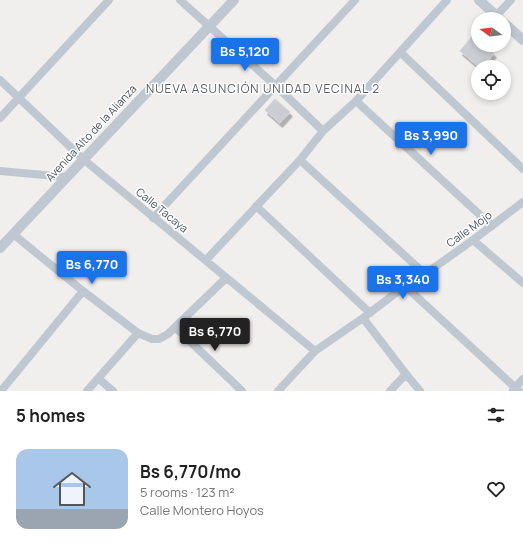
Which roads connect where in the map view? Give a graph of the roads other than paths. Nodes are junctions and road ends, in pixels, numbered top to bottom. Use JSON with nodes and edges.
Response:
{"nodes":[{"id":1,"x":109,"y":0,"type":"edge"},
{"id":2,"x":180,"y":0,"type":"edge"},
{"id":3,"x":234,"y":0,"type":"edge"},
{"id":4,"x":355,"y":0,"type":"edge"},
{"id":5,"x":447,"y":0,"type":"edge"},
{"id":6,"x":479,"y":0,"type":"edge"},
{"id":7,"x":510,"y":0,"type":"edge"},
{"id":8,"x":492,"y":12,"type":"edge"},
{"id":9,"x":502,"y":12,"type":"edge"},
{"id":10,"x":208,"y":27,"type":"junction"},
{"id":11,"x":511,"y":29,"type":"edge"},
{"id":12,"x":523,"y":40,"type":"edge"},
{"id":13,"x":400,"y":52,"type":"junction"},
{"id":14,"x":0,"y":80,"type":"edge"},
{"id":15,"x":276,"y":86,"type":"junction"},
{"id":16,"x":18,"y":97,"type":"junction"},
{"id":17,"x":356,"y":101,"type":"junction"},
{"id":18,"x":0,"y":118,"type":"edge"},
{"id":19,"x":323,"y":131,"type":"junction"},
{"id":20,"x":83,"y":159,"type":"junction"},
{"id":21,"x":300,"y":160,"type":"junction"},
{"id":22,"x":523,"y":169,"type":"edge"},
{"id":23,"x":0,"y":171,"type":"edge"},
{"id":24,"x":66,"y":177,"type":"junction"},
{"id":25,"x":523,"y":202,"type":"edge"},
{"id":26,"x":256,"y":206,"type":"junction"},
{"id":27,"x":153,"y":218,"type":"junction"},
{"id":28,"x":492,"y":226,"type":"junction"},
{"id":29,"x":13,"y":234,"type":"junction"},
{"id":30,"x":473,"y":240,"type":"junction"},
{"id":31,"x":0,"y":248,"type":"edge"},
{"id":32,"x":206,"y":260,"type":"junction"},
{"id":33,"x":425,"y":274,"type":"junction"},
{"id":34,"x":226,"y":278,"type":"junction"},
{"id":35,"x":523,"y":283,"type":"edge"},
{"id":36,"x":405,"y":286,"type":"junction"},
{"id":37,"x":83,"y":291,"type":"junction"},
{"id":38,"x":367,"y":315,"type":"junction"},
{"id":39,"x":175,"y":327,"type":"junction"},
{"id":40,"x":138,"y":333,"type":"junction"},
{"id":41,"x":314,"y":351,"type":"junction"},
{"id":42,"x":406,"y":374,"type":"junction"},
{"id":43,"x":99,"y":379,"type":"junction"},
{"id":44,"x":523,"y":379,"type":"edge"},
{"id":45,"x":516,"y":390,"type":"edge"},
{"id":46,"x":1,"y":391,"type":"edge"},
{"id":47,"x":88,"y":391,"type":"edge"},
{"id":48,"x":113,"y":391,"type":"edge"},
{"id":49,"x":242,"y":391,"type":"edge"},
{"id":50,"x":278,"y":391,"type":"edge"},
{"id":51,"x":390,"y":391,"type":"edge"},
{"id":52,"x":420,"y":391,"type":"edge"}],
"edges":[{"from":1,"to":16,"type":"street"},
{"from":2,"to":10,"type":"street"},
{"from":3,"to":10,"type":"street","name":"Avenida Alto de la Alianza"},
{"from":4,"to":15,"type":"street"},
{"from":5,"to":13,"type":"street"},
{"from":6,"to":8,"type":"street"},
{"from":7,"to":9,"type":"street"},
{"from":10,"to":15,"type":"street"},
{"from":10,"to":20,"type":"street","name":"Avenida Alto de la Alianza"},
{"from":11,"to":12,"type":"street"},
{"from":13,"to":17,"type":"street"},
{"from":13,"to":22,"type":"street"},
{"from":14,"to":16,"type":"street","name":"Calle Tacaya"},
{"from":15,"to":19,"type":"street"},
{"from":15,"to":27,"type":"street"},
{"from":16,"to":18,"type":"street"},
{"from":16,"to":20,"type":"street","name":"Calle Tacaya"},
{"from":17,"to":19,"type":"street"},
{"from":17,"to":28,"type":"street"},
{"from":19,"to":21,"type":"street"},
{"from":20,"to":24,"type":"street","name":"Avenida Alto de la Alianza"},
{"from":20,"to":27,"type":"street","name":"Calle Tacaya"},
{"from":21,"to":26,"type":"street"},
{"from":21,"to":33,"type":"street"},
{"from":23,"to":24,"type":"street"},
{"from":24,"to":29,"type":"street","name":"Avenida Alto de la Alianza"},
{"from":25,"to":28,"type":"street","name":"Calle Mojo"},
{"from":26,"to":32,"type":"street"},
{"from":26,"to":38,"type":"street"},
{"from":27,"to":32,"type":"street","name":"Calle Tacaya"},
{"from":28,"to":30,"type":"street","name":"Calle Mojo"},
{"from":29,"to":31,"type":"street","name":"Avenida Alto de la Alianza"},
{"from":29,"to":37,"type":"street"},
{"from":30,"to":33,"type":"street","name":"Calle Mojo"},
{"from":30,"to":35,"type":"street"},
{"from":32,"to":34,"type":"street","name":"Calle Tacaya"},
{"from":33,"to":36,"type":"street","name":"Calle Mojo"},
{"from":34,"to":39,"type":"street"},
{"from":34,"to":41,"type":"street","name":"Calle Tacaya"},
{"from":36,"to":38,"type":"street","name":"Calle Mojo"},
{"from":36,"to":45,"type":"street"},
{"from":37,"to":40,"type":"street"},
{"from":37,"to":46,"type":"street"},
{"from":38,"to":41,"type":"street","name":"Calle Mojo"},
{"from":38,"to":42,"type":"street"},
{"from":39,"to":40,"type":"street"},
{"from":39,"to":49,"type":"street"},
{"from":40,"to":43,"type":"street"},
{"from":41,"to":50,"type":"street","name":"Calle Mojo"},
{"from":42,"to":51,"type":"street"},
{"from":42,"to":52,"type":"street"},
{"from":43,"to":47,"type":"street"},
{"from":43,"to":48,"type":"street"},
{"from":44,"to":45,"type":"street"}]}
